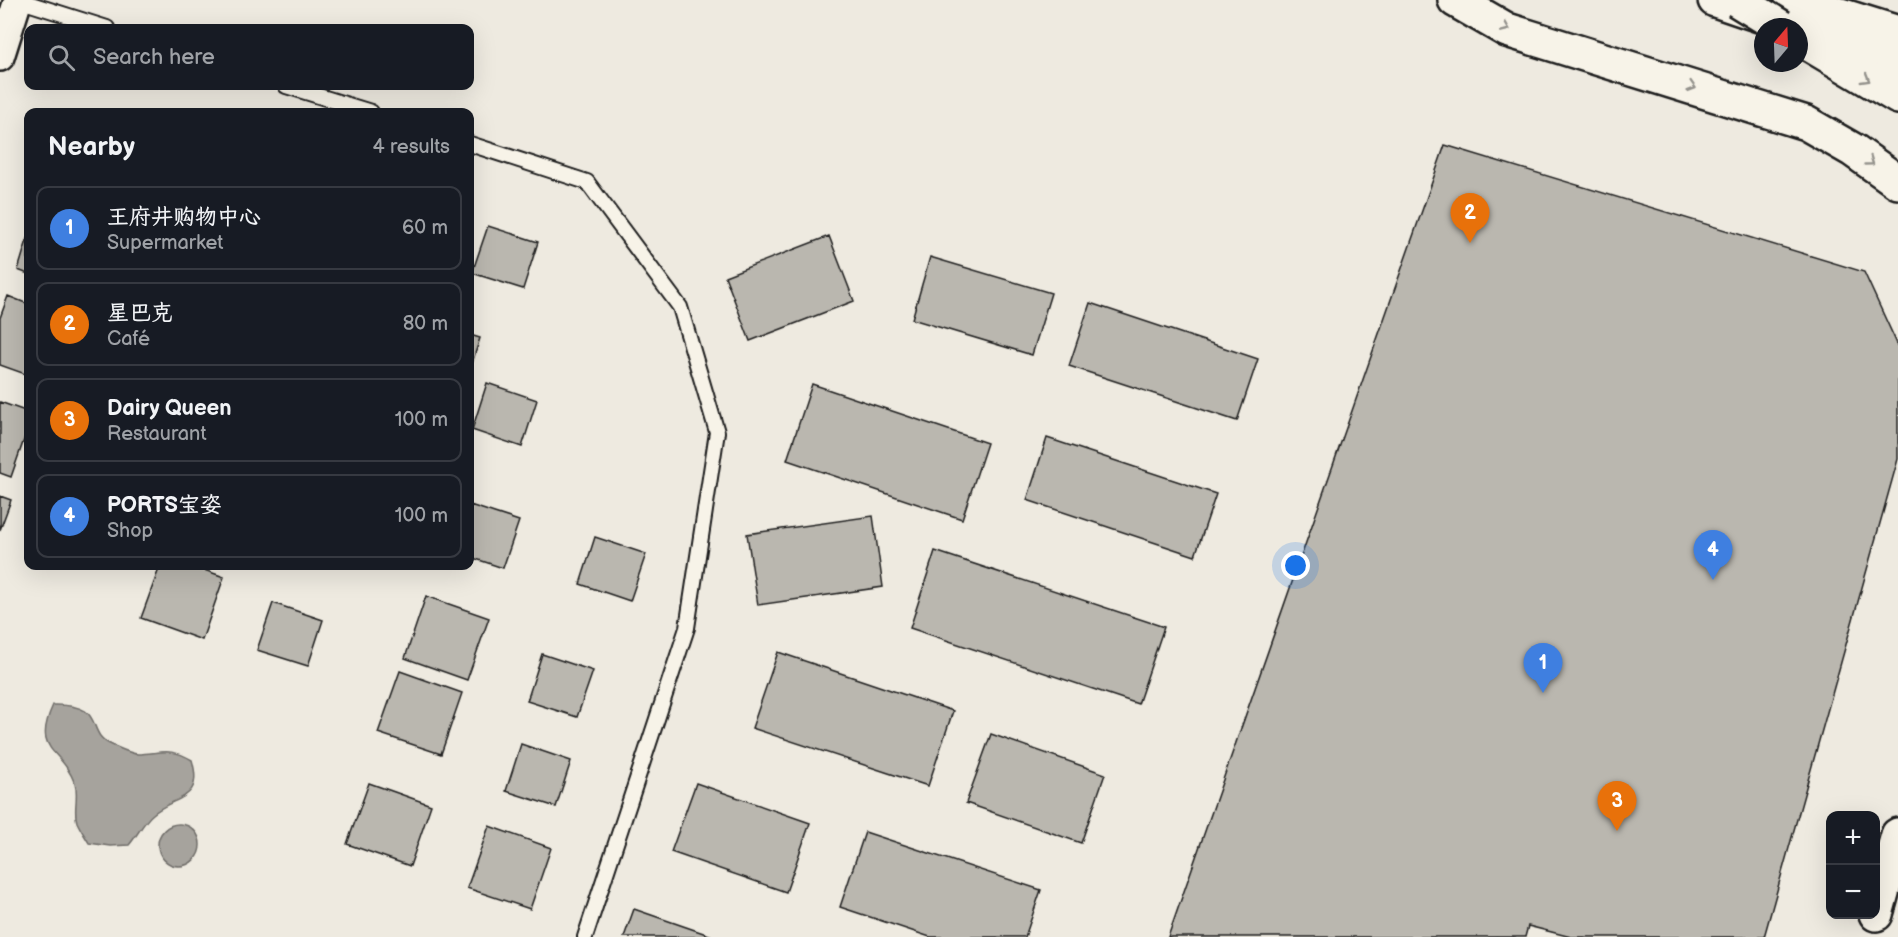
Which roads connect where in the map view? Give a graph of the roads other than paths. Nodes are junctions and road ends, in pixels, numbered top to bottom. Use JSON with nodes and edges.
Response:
{"nodes":[{"id":1,"x":18,"y":0,"type":"edge"},
{"id":2,"x":1455,"y":0,"type":"edge"},
{"id":3,"x":1715,"y":0,"type":"edge"},
{"id":4,"x":1737,"y":0,"type":"edge"},
{"id":5,"x":1792,"y":0,"type":"edge"},
{"id":6,"x":1766,"y":18,"type":"edge"},
{"id":7,"x":1768,"y":18,"type":"edge"},
{"id":8,"x":94,"y":24,"type":"edge"},
{"id":9,"x":1808,"y":32,"type":"edge"},
{"id":10,"x":1898,"y":33,"type":"edge"},
{"id":11,"x":1808,"y":43,"type":"edge"},
{"id":12,"x":0,"y":57,"type":"edge"},
{"id":13,"x":1898,"y":63,"type":"edge"},
{"id":14,"x":299,"y":90,"type":"edge"},
{"id":15,"x":1898,"y":98,"type":"edge"},
{"id":16,"x":358,"y":108,"type":"edge"},
{"id":17,"x":474,"y":145,"type":"edge"},
{"id":18,"x":1898,"y":182,"type":"edge"},
{"id":19,"x":1898,"y":835,"type":"edge"},
{"id":20,"x":1880,"y":897,"type":"edge"},
{"id":21,"x":1874,"y":919,"type":"edge"},
{"id":22,"x":585,"y":937,"type":"edge"},
{"id":23,"x":1869,"y":937,"type":"edge"}],
"edges":[{"from":1,"to":8,"type":"lane"},
{"from":1,"to":12,"type":"street"},
{"from":2,"to":18,"type":"main road","one_way":true},
{"from":3,"to":7,"type":"main road"},
{"from":4,"to":6,"type":"main road","bridge":true},
{"from":5,"to":10,"type":"main road"},
{"from":9,"to":13,"type":"main road"},
{"from":11,"to":15,"type":"main road","one_way":true},
{"from":14,"to":16,"type":"lane"},
{"from":17,"to":22,"type":"lane"},
{"from":19,"to":20,"type":"main road"},
{"from":21,"to":23,"type":"main road"}]}
